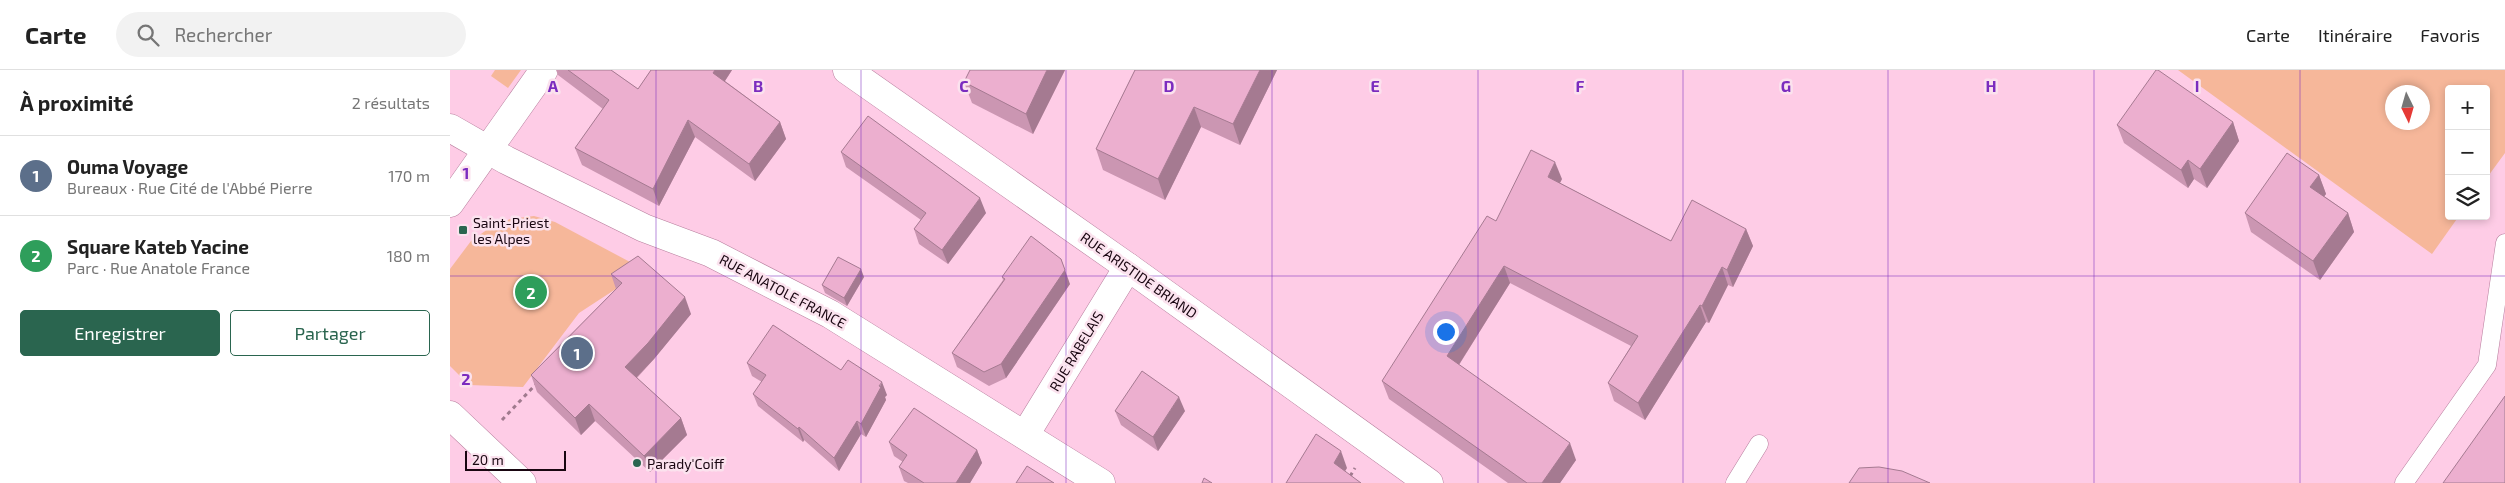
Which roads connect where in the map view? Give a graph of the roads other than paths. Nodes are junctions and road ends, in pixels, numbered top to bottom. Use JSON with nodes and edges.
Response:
{"nodes":[{"id":1,"x":544,"y":70,"type":"edge"},
{"id":2,"x":847,"y":70,"type":"edge"},
{"id":3,"x":450,"y":128,"type":"edge"},
{"id":4,"x":487,"y":150,"type":"junction"},
{"id":5,"x":450,"y":203,"type":"edge"},
{"id":6,"x":2505,"y":243,"type":"edge"},
{"id":7,"x":1128,"y":267,"type":"junction"},
{"id":8,"x":450,"y":415,"type":"edge"},
{"id":9,"x":1025,"y":435,"type":"junction"},
{"id":10,"x":1759,"y":444,"type":"dead end"},
{"id":11,"x":522,"y":483,"type":"edge"},
{"id":12,"x":1101,"y":483,"type":"edge"},
{"id":13,"x":1429,"y":483,"type":"edge"},
{"id":14,"x":1735,"y":483,"type":"edge"},
{"id":15,"x":2404,"y":483,"type":"edge"}],
"edges":[{"from":1,"to":4,"type":"street"},
{"from":2,"to":7,"type":"street","name":"RUE ARISTIDE BRIAND"},
{"from":3,"to":4,"type":"street","name":"RUE ANATOLE FRANCE"},
{"from":4,"to":5,"type":"street"},
{"from":4,"to":9,"type":"street","name":"RUE ANATOLE FRANCE"},
{"from":6,"to":15,"type":"lane"},
{"from":7,"to":9,"type":"street","name":"RUE RABELAIS"},
{"from":7,"to":13,"type":"street","name":"RUE ARISTIDE BRIAND"},
{"from":8,"to":11,"type":"street"},
{"from":9,"to":12,"type":"street","name":"RUE ANATOLE FRANCE"},
{"from":10,"to":14,"type":"lane"}]}
